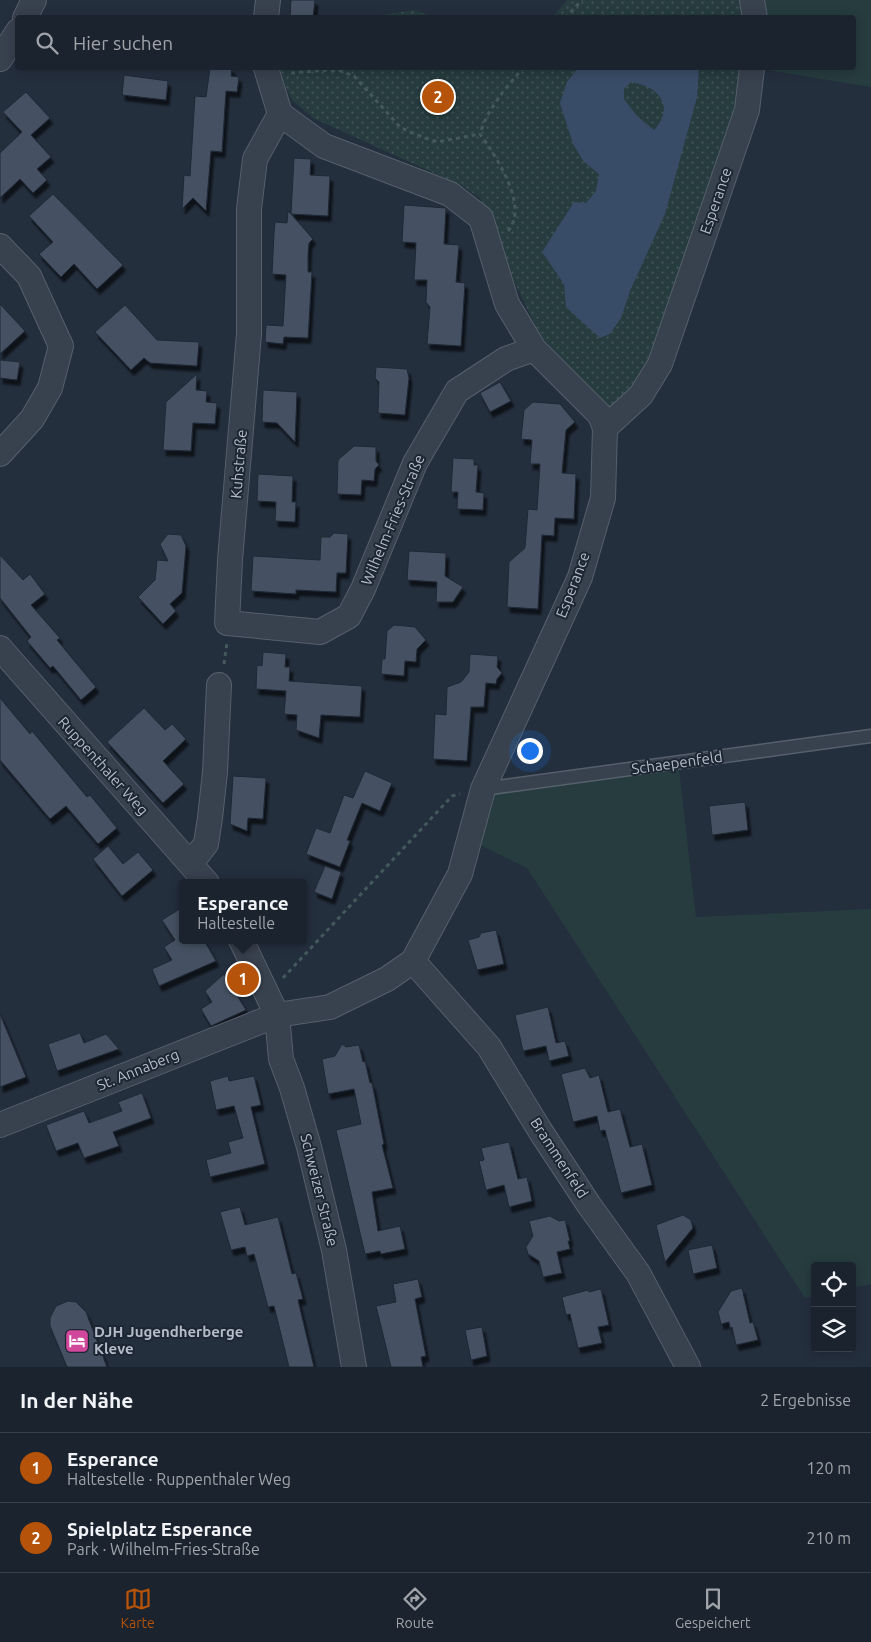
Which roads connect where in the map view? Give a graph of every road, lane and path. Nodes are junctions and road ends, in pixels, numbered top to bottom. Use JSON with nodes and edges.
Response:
{"nodes":[{"id":1,"x":34,"y":0,"type":"edge"},
{"id":2,"x":268,"y":0,"type":"edge"},
{"id":3,"x":582,"y":0,"type":"edge"},
{"id":4,"x":752,"y":0,"type":"edge"},
{"id":5,"x":26,"y":15,"type":"edge"},
{"id":6,"x":266,"y":15,"type":"edge"},
{"id":7,"x":569,"y":15,"type":"edge"},
{"id":8,"x":754,"y":15,"type":"edge"},
{"id":9,"x":15,"y":36,"type":"edge"},
{"id":10,"x":0,"y":59,"type":"edge"},
{"id":11,"x":521,"y":70,"type":"edge"},
{"id":12,"x":752,"y":70,"type":"edge"},
{"id":13,"x":267,"y":72,"type":"edge"},
{"id":14,"x":280,"y":114,"type":"junction"},
{"id":15,"x":480,"y":134,"type":"junction"},
{"id":16,"x":0,"y":246,"type":"edge"},
{"id":17,"x":490,"y":252,"type":"junction"},
{"id":18,"x":534,"y":350,"type":"junction"},
{"id":19,"x":605,"y":428,"type":"junction"},
{"id":20,"x":0,"y":454,"type":"edge"},
{"id":21,"x":227,"y":622,"type":"junction"},
{"id":22,"x":0,"y":648,"type":"edge"},
{"id":23,"x":219,"y":685,"type":"joint"},
{"id":24,"x":871,"y":736,"type":"edge"},
{"id":25,"x":483,"y":789,"type":"junction"},
{"id":26,"x":191,"y":863,"type":"junction"},
{"id":27,"x":204,"y":879,"type":"edge"},
{"id":28,"x":243,"y":944,"type":"edge"},
{"id":29,"x":413,"y":961,"type":"junction"},
{"id":30,"x":272,"y":1005,"type":"junction"},
{"id":31,"x":0,"y":1125,"type":"edge"},
{"id":32,"x":354,"y":1367,"type":"edge"},
{"id":33,"x":688,"y":1367,"type":"edge"}],
"edges":[{"from":1,"to":5,"type":"street"},
{"from":2,"to":6,"type":"street"},
{"from":3,"to":7,"type":"path"},
{"from":4,"to":8,"type":"street"},
{"from":9,"to":10,"type":"street"},
{"from":11,"to":15,"type":"path"},
{"from":12,"to":19,"type":"street","name":"Esperance"},
{"from":13,"to":14,"type":"street"},
{"from":13,"to":15,"type":"path"},
{"from":14,"to":17,"type":"street"},
{"from":14,"to":21,"type":"street","name":"Kuhstraße"},
{"from":15,"to":17,"type":"path"},
{"from":16,"to":20,"type":"street"},
{"from":17,"to":18,"type":"street"},
{"from":18,"to":19,"type":"street"},
{"from":18,"to":21,"type":"street","name":"Wilhelm-Fries-Straße"},
{"from":19,"to":25,"type":"street","name":"Esperance"},
{"from":21,"to":23,"type":"path"},
{"from":22,"to":26,"type":"street","name":"Ruppenthaler Weg"},
{"from":23,"to":26,"type":"street"},
{"from":24,"to":25,"type":"lane","name":"Schaepenfeld"},
{"from":25,"to":29,"type":"street","name":"Esperance"},
{"from":25,"to":30,"type":"path"},
{"from":26,"to":27,"type":"street","name":"Ruppenthaler Weg"},
{"from":28,"to":30,"type":"street"},
{"from":29,"to":30,"type":"street","name":"Esperance"},
{"from":29,"to":33,"type":"street","name":"Brammenfeld"},
{"from":30,"to":31,"type":"street","name":"St. Annaberg"},
{"from":30,"to":32,"type":"street","name":"Schweizer Straße"}]}
